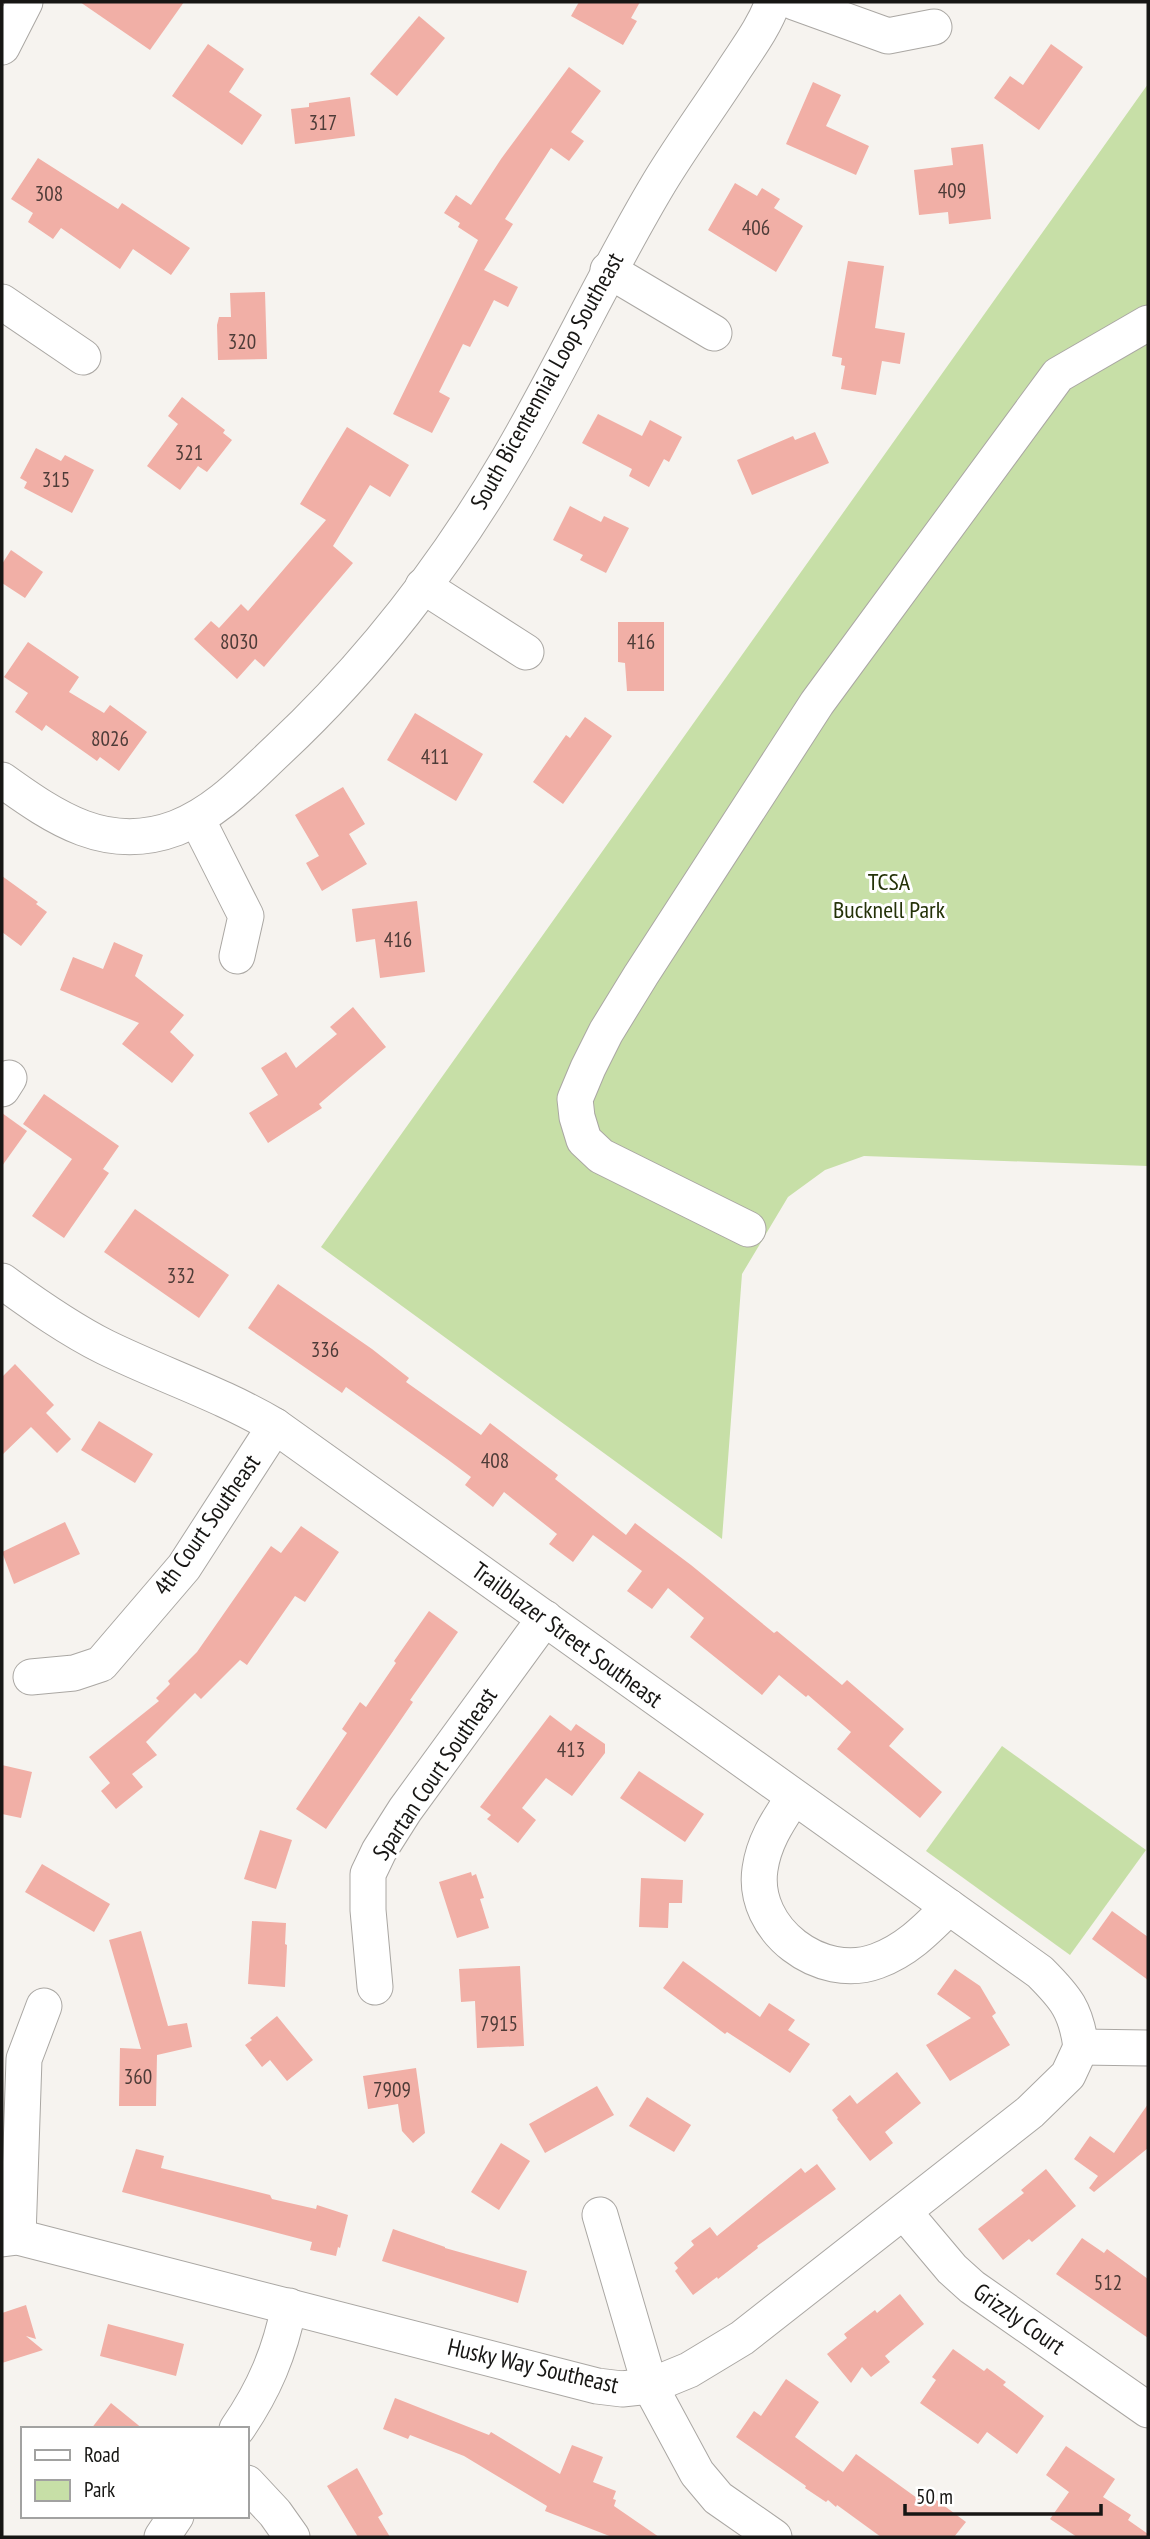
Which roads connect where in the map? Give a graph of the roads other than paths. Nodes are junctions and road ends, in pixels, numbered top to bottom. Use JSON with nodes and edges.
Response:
{"nodes":[{"id":1,"x":25,"y":2,"type":"edge"},
{"id":2,"x":773,"y":2,"type":"edge"},
{"id":3,"x":794,"y":2,"type":"edge"},
{"id":4,"x":934,"y":27,"type":"dead end"},
{"id":5,"x":2,"y":47,"type":"edge"},
{"id":6,"x":608,"y":270,"type":"junction"},
{"id":7,"x":2,"y":302,"type":"edge"},
{"id":8,"x":1148,"y":323,"type":"edge"},
{"id":9,"x":714,"y":333,"type":"dead end"},
{"id":10,"x":83,"y":357,"type":"dead end"},
{"id":11,"x":423,"y":586,"type":"junction"},
{"id":12,"x":526,"y":652,"type":"dead end"},
{"id":13,"x":2,"y":780,"type":"edge"},
{"id":14,"x":197,"y":819,"type":"junction"},
{"id":15,"x":237,"y":956,"type":"dead end"},
{"id":16,"x":748,"y":1229,"type":"dead end"},
{"id":17,"x":2,"y":1282,"type":"edge"},
{"id":18,"x":275,"y":1426,"type":"junction"},
{"id":19,"x":545,"y":1618,"type":"junction"},
{"id":20,"x":31,"y":1677,"type":"dead end"},
{"id":21,"x":793,"y":1798,"type":"junction"},
{"id":22,"x":948,"y":1907,"type":"junction"},
{"id":23,"x":374,"y":1987,"type":"dead end"},
{"id":24,"x":44,"y":2006,"type":"dead end"},
{"id":25,"x":1081,"y":2047,"type":"junction"},
{"id":26,"x":1148,"y":2048,"type":"edge"},
{"id":27,"x":904,"y":2212,"type":"junction"},
{"id":28,"x":600,"y":2215,"type":"dead end"},
{"id":29,"x":10,"y":2238,"type":"edge"},
{"id":30,"x":289,"y":2306,"type":"junction"},
{"id":31,"x":650,"y":2386,"type":"junction"},
{"id":32,"x":1148,"y":2410,"type":"edge"},
{"id":33,"x":238,"y":2427,"type":"edge"},
{"id":34,"x":248,"y":2484,"type":"edge"},
{"id":35,"x":175,"y":2518,"type":"edge"},
{"id":36,"x":162,"y":2537,"type":"edge"},
{"id":37,"x":292,"y":2537,"type":"edge"},
{"id":38,"x":774,"y":2537,"type":"edge"}],
"edges":[{"from":1,"to":5,"type":"street"},
{"from":2,"to":6,"type":"street","name":"South Bicentennial Loop Southeast"},
{"from":3,"to":4,"type":"street"},
{"from":6,"to":9,"type":"street"},
{"from":6,"to":11,"type":"street","name":"South Bicentennial Loop Southeast"},
{"from":7,"to":10,"type":"street"},
{"from":8,"to":16,"type":"street"},
{"from":11,"to":12,"type":"street"},
{"from":11,"to":14,"type":"street","name":"South Bicentennial Loop Southeast"},
{"from":13,"to":14,"type":"street","name":"South Bicentennial Loop Southeast"},
{"from":14,"to":15,"type":"street"},
{"from":17,"to":18,"type":"street","name":"Trailblazer Street Southeast"},
{"from":18,"to":19,"type":"street","name":"Trailblazer Street Southeast"},
{"from":18,"to":20,"type":"street","name":"4th Court Southeast"},
{"from":19,"to":21,"type":"street","name":"Trailblazer Street Southeast"},
{"from":19,"to":23,"type":"street","name":"Spartan Court Southeast"},
{"from":21,"to":22,"type":"street","name":"Trailblazer Street Southeast"},
{"from":21,"to":22,"type":"street"},
{"from":22,"to":25,"type":"street","name":"Trailblazer Street Southeast"},
{"from":24,"to":29,"type":"street"},
{"from":25,"to":26,"type":"street"},
{"from":25,"to":27,"type":"street","name":"Husky Way Southeast"},
{"from":27,"to":31,"type":"street","name":"Husky Way Southeast"},
{"from":27,"to":32,"type":"street","name":"Grizzly Court"},
{"from":28,"to":31,"type":"street"},
{"from":29,"to":30,"type":"street","name":"Husky Way Southeast"},
{"from":30,"to":31,"type":"street","name":"Husky Way Southeast"},
{"from":30,"to":33,"type":"street"},
{"from":31,"to":38,"type":"street"},
{"from":34,"to":37,"type":"street"},
{"from":35,"to":36,"type":"street"}]}
